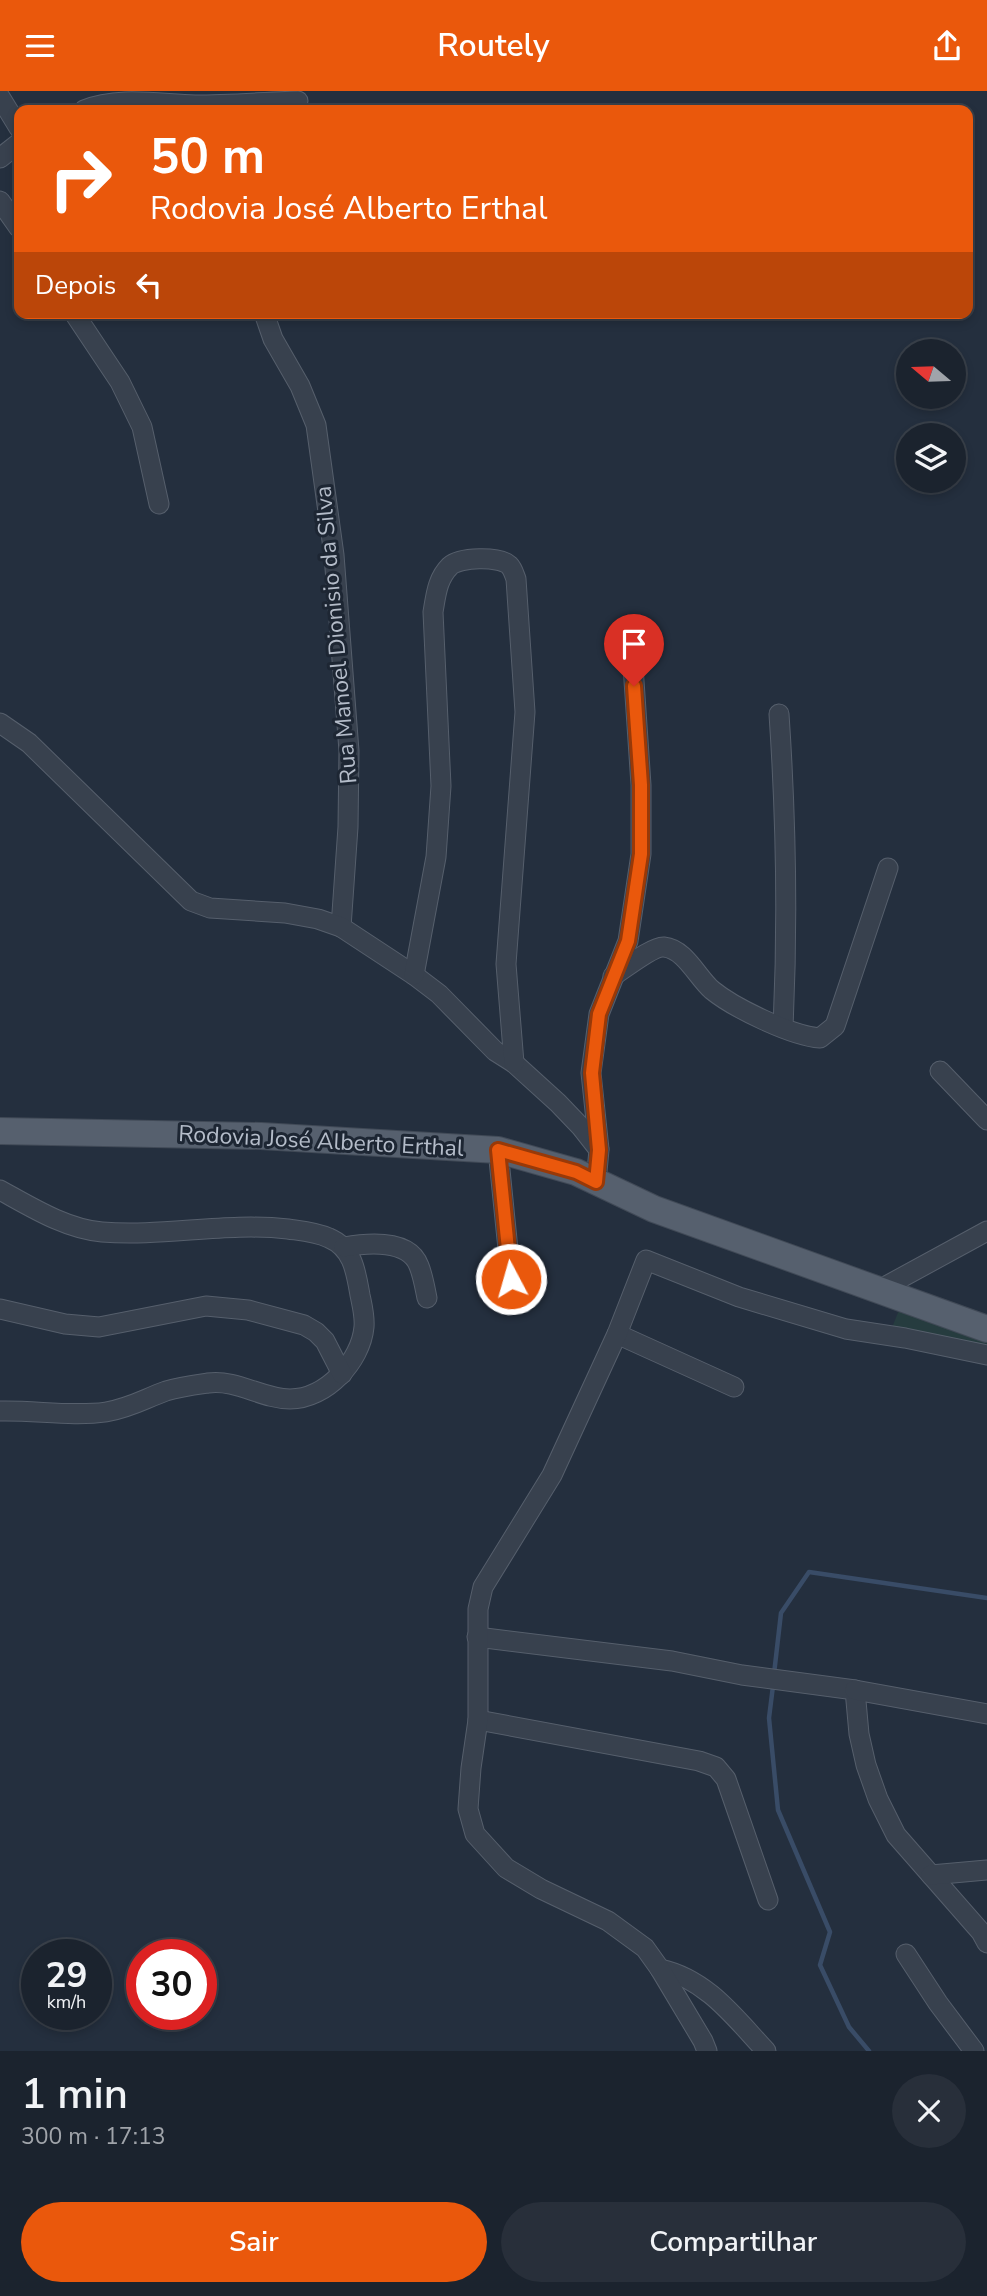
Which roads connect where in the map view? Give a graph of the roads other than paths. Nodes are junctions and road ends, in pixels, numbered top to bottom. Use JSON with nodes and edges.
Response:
{"nodes":[{"id":1,"x":0,"y":97,"type":"edge"},
{"id":2,"x":242,"y":97,"type":"edge"},
{"id":3,"x":297,"y":101,"type":"edge"},
{"id":4,"x":96,"y":105,"type":"edge"},
{"id":5,"x":198,"y":105,"type":"edge"},
{"id":6,"x":198,"y":105,"type":"edge"},
{"id":7,"x":14,"y":120,"type":"edge"},
{"id":8,"x":14,"y":147,"type":"edge"},
{"id":9,"x":0,"y":158,"type":"edge"},
{"id":10,"x":0,"y":201,"type":"edge"},
{"id":11,"x":14,"y":222,"type":"edge"},
{"id":12,"x":78,"y":319,"type":"edge"},
{"id":13,"x":266,"y":319,"type":"edge"},
{"id":14,"x":159,"y":504,"type":"dead end"},
{"id":15,"x":631,"y":636,"type":"dead end"},
{"id":16,"x":779,"y":714,"type":"dead end"},
{"id":17,"x":0,"y":723,"type":"edge"},
{"id":18,"x":888,"y":868,"type":"dead end"},
{"id":19,"x":341,"y":927,"type":"junction"},
{"id":20,"x":414,"y":975,"type":"junction"},
{"id":21,"x":613,"y":976,"type":"junction"},
{"id":22,"x":783,"y":1027,"type":"junction"},
{"id":23,"x":514,"y":1063,"type":"junction"},
{"id":24,"x":940,"y":1071,"type":"dead end"},
{"id":25,"x":987,"y":1120,"type":"edge"},
{"id":26,"x":0,"y":1131,"type":"edge"},
{"id":27,"x":498,"y":1150,"type":"junction"},
{"id":28,"x":599,"y":1150,"type":"junction"},
{"id":29,"x":596,"y":1182,"type":"junction"},
{"id":30,"x":0,"y":1190,"type":"edge"},
{"id":31,"x":987,"y":1231,"type":"edge"},
{"id":32,"x":344,"y":1247,"type":"junction"},
{"id":33,"x":511,"y":1279,"type":"dead end"},
{"id":34,"x":877,"y":1291,"type":"junction"},
{"id":35,"x":427,"y":1299,"type":"dead end"},
{"id":36,"x":0,"y":1309,"type":"edge"},
{"id":37,"x":987,"y":1329,"type":"edge"},
{"id":38,"x":617,"y":1334,"type":"junction"},
{"id":39,"x":987,"y":1355,"type":"edge"},
{"id":40,"x":342,"y":1374,"type":"junction"},
{"id":41,"x":734,"y":1387,"type":"dead end"},
{"id":42,"x":0,"y":1411,"type":"edge"},
{"id":43,"x":477,"y":1637,"type":"junction"},
{"id":44,"x":855,"y":1690,"type":"junction"},
{"id":45,"x":987,"y":1714,"type":"edge"},
{"id":46,"x":478,"y":1720,"type":"junction"},
{"id":47,"x":987,"y":1870,"type":"edge"},
{"id":48,"x":931,"y":1875,"type":"junction"},
{"id":49,"x":768,"y":1900,"type":"dead end"},
{"id":50,"x":987,"y":1943,"type":"edge"},
{"id":51,"x":906,"y":1954,"type":"dead end"},
{"id":52,"x":660,"y":1969,"type":"junction"},
{"id":53,"x":707,"y":2051,"type":"edge"},
{"id":54,"x":766,"y":2051,"type":"edge"},
{"id":55,"x":974,"y":2051,"type":"edge"}],
"edges":[{"from":1,"to":7,"type":"street"},
{"from":2,"to":3,"type":"street"},
{"from":2,"to":5,"type":"street"},
{"from":4,"to":6,"type":"street"},
{"from":8,"to":9,"type":"street"},
{"from":10,"to":11,"type":"street"},
{"from":12,"to":14,"type":"street"},
{"from":13,"to":19,"type":"street","name":"Rua Manoel Dionisio da Silva"},
{"from":15,"to":21,"type":"street"},
{"from":16,"to":22,"type":"street"},
{"from":17,"to":19,"type":"street"},
{"from":18,"to":22,"type":"street"},
{"from":19,"to":20,"type":"street"},
{"from":20,"to":23,"type":"street"},
{"from":20,"to":23,"type":"street"},
{"from":21,"to":22,"type":"street"},
{"from":21,"to":28,"type":"street"},
{"from":23,"to":28,"type":"street"},
{"from":24,"to":25,"type":"street"},
{"from":26,"to":27,"type":"main road","name":"Rodovia José Alberto Erthal"},
{"from":27,"to":29,"type":"main road","name":"Rodovia José Alberto Erthal"},
{"from":27,"to":33,"type":"street"},
{"from":28,"to":29,"type":"street"},
{"from":29,"to":34,"type":"main road","name":"Rodovia José Alberto Erthal"},
{"from":30,"to":32,"type":"street"},
{"from":31,"to":34,"type":"street"},
{"from":32,"to":35,"type":"street"},
{"from":32,"to":40,"type":"street"},
{"from":34,"to":37,"type":"main road","name":"Rodovia José Alberto Erthal"},
{"from":36,"to":40,"type":"street"},
{"from":38,"to":39,"type":"street"},
{"from":38,"to":41,"type":"street"},
{"from":38,"to":43,"type":"street"},
{"from":40,"to":42,"type":"street"},
{"from":43,"to":44,"type":"street"},
{"from":43,"to":46,"type":"street"},
{"from":44,"to":45,"type":"street"},
{"from":44,"to":48,"type":"street"},
{"from":46,"to":49,"type":"street"},
{"from":46,"to":52,"type":"street"},
{"from":47,"to":48,"type":"street"},
{"from":48,"to":50,"type":"street"},
{"from":51,"to":55,"type":"street"},
{"from":52,"to":53,"type":"street"},
{"from":52,"to":54,"type":"street"}]}
